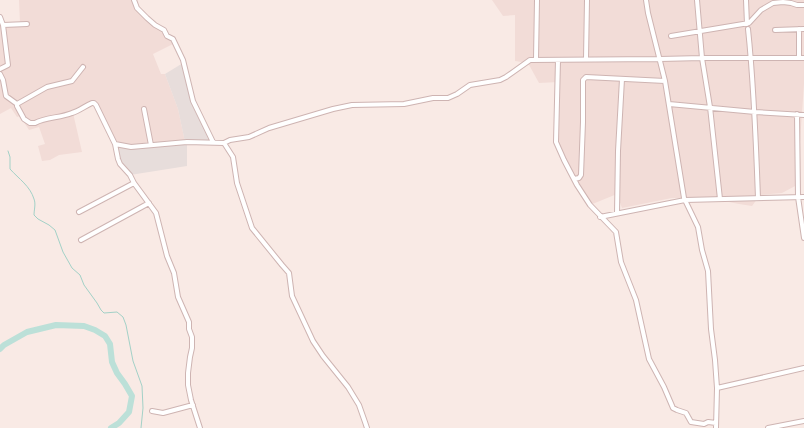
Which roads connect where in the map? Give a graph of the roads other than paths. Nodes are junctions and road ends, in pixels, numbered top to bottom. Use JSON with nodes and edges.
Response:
{"nodes":[{"id":1,"x":134,"y":0,"type":"edge"},
{"id":2,"x":537,"y":0,"type":"edge"},
{"id":3,"x":587,"y":0,"type":"edge"},
{"id":4,"x":646,"y":0,"type":"edge"},
{"id":5,"x":697,"y":0,"type":"edge"},
{"id":6,"x":746,"y":0,"type":"edge"},
{"id":7,"x":795,"y":2,"type":"edge"},
{"id":8,"x":804,"y":5,"type":"edge"},
{"id":9,"x":0,"y":18,"type":"edge"},
{"id":10,"x":28,"y":24,"type":"dead end"},
{"id":11,"x":3,"y":25,"type":"junction"},
{"id":12,"x":748,"y":26,"type":"junction"},
{"id":13,"x":802,"y":29,"type":"edge"},
{"id":14,"x":775,"y":30,"type":"dead end"},
{"id":15,"x":700,"y":31,"type":"junction"},
{"id":16,"x":671,"y":36,"type":"dead end"},
{"id":17,"x":702,"y":58,"type":"junction"},
{"id":18,"x":751,"y":58,"type":"junction"},
{"id":19,"x":802,"y":58,"type":"edge"},
{"id":20,"x":586,"y":59,"type":"junction"},
{"id":21,"x":660,"y":59,"type":"junction"},
{"id":22,"x":536,"y":60,"type":"junction"},
{"id":23,"x":558,"y":60,"type":"junction"},
{"id":24,"x":83,"y":67,"type":"dead end"},
{"id":25,"x":0,"y":69,"type":"edge"},
{"id":26,"x":0,"y":74,"type":"edge"},
{"id":27,"x":622,"y":79,"type":"junction"},
{"id":28,"x":665,"y":81,"type":"junction"},
{"id":29,"x":17,"y":104,"type":"junction"},
{"id":30,"x":669,"y":104,"type":"junction"},
{"id":31,"x":710,"y":107,"type":"junction"},
{"id":32,"x":144,"y":109,"type":"dead end"},
{"id":33,"x":755,"y":112,"type":"junction"},
{"id":34,"x":798,"y":114,"type":"junction"},
{"id":35,"x":804,"y":114,"type":"edge"},
{"id":36,"x":213,"y":142,"type":"junction"},
{"id":37,"x":224,"y":143,"type":"junction"},
{"id":38,"x":114,"y":144,"type":"junction"},
{"id":39,"x":151,"y":145,"type":"junction"},
{"id":40,"x":574,"y":179,"type":"junction"},
{"id":41,"x":134,"y":183,"type":"junction"},
{"id":42,"x":798,"y":197,"type":"junction"},
{"id":43,"x":804,"y":197,"type":"edge"},
{"id":44,"x":758,"y":198,"type":"junction"},
{"id":45,"x":720,"y":199,"type":"junction"},
{"id":46,"x":685,"y":200,"type":"junction"},
{"id":47,"x":149,"y":203,"type":"junction"},
{"id":48,"x":79,"y":212,"type":"dead end"},
{"id":49,"x":617,"y":213,"type":"junction"},
{"id":50,"x":600,"y":217,"type":"junction"},
{"id":51,"x":804,"y":238,"type":"edge"},
{"id":52,"x":81,"y":240,"type":"dead end"},
{"id":53,"x":804,"y":368,"type":"edge"},
{"id":54,"x":716,"y":388,"type":"junction"},
{"id":55,"x":193,"y":405,"type":"junction"},
{"id":56,"x":152,"y":411,"type":"dead end"},
{"id":57,"x":804,"y":421,"type":"edge"},
{"id":58,"x":716,"y":426,"type":"edge"},
{"id":59,"x":200,"y":428,"type":"edge"},
{"id":60,"x":366,"y":428,"type":"edge"},
{"id":61,"x":768,"y":428,"type":"edge"}],
"edges":[{"from":1,"to":36,"type":"street"},
{"from":2,"to":22,"type":"street"},
{"from":3,"to":20,"type":"street"},
{"from":4,"to":21,"type":"street"},
{"from":5,"to":15,"type":"street"},
{"from":6,"to":12,"type":"street"},
{"from":7,"to":8,"type":"street"},
{"from":7,"to":12,"type":"street"},
{"from":9,"to":11,"type":"street"},
{"from":10,"to":11,"type":"street"},
{"from":11,"to":25,"type":"street"},
{"from":12,"to":15,"type":"street"},
{"from":12,"to":18,"type":"street"},
{"from":13,"to":14,"type":"street"},
{"from":13,"to":19,"type":"street"},
{"from":15,"to":16,"type":"street"},
{"from":15,"to":17,"type":"street"},
{"from":17,"to":18,"type":"street"},
{"from":17,"to":21,"type":"street"},
{"from":17,"to":31,"type":"street"},
{"from":18,"to":19,"type":"street"},
{"from":18,"to":33,"type":"street"},
{"from":20,"to":21,"type":"street"},
{"from":20,"to":23,"type":"street"},
{"from":21,"to":28,"type":"street"},
{"from":22,"to":23,"type":"street"},
{"from":22,"to":37,"type":"street"},
{"from":23,"to":40,"type":"street"},
{"from":24,"to":29,"type":"street"},
{"from":26,"to":29,"type":"street"},
{"from":27,"to":28,"type":"street"},
{"from":27,"to":40,"type":"street"},
{"from":27,"to":49,"type":"street"},
{"from":28,"to":30,"type":"street"},
{"from":29,"to":38,"type":"street"},
{"from":30,"to":31,"type":"street"},
{"from":30,"to":46,"type":"street"},
{"from":31,"to":33,"type":"street"},
{"from":31,"to":45,"type":"street"},
{"from":32,"to":39,"type":"street"},
{"from":33,"to":34,"type":"street"},
{"from":33,"to":44,"type":"street"},
{"from":34,"to":35,"type":"street"},
{"from":34,"to":42,"type":"street"},
{"from":36,"to":37,"type":"street"},
{"from":36,"to":39,"type":"street"},
{"from":37,"to":60,"type":"street"},
{"from":38,"to":39,"type":"street"},
{"from":38,"to":41,"type":"street"},
{"from":40,"to":50,"type":"street"},
{"from":41,"to":47,"type":"street"},
{"from":41,"to":48,"type":"street"},
{"from":42,"to":43,"type":"street"},
{"from":42,"to":44,"type":"street"},
{"from":42,"to":51,"type":"street"},
{"from":44,"to":45,"type":"street"},
{"from":45,"to":46,"type":"street"},
{"from":46,"to":49,"type":"street"},
{"from":46,"to":54,"type":"street"},
{"from":47,"to":52,"type":"street"},
{"from":47,"to":55,"type":"street"},
{"from":49,"to":50,"type":"street"},
{"from":50,"to":58,"type":"street"},
{"from":53,"to":54,"type":"street"},
{"from":54,"to":58,"type":"street"},
{"from":55,"to":56,"type":"street"},
{"from":55,"to":59,"type":"street"},
{"from":57,"to":61,"type":"street"}]}
